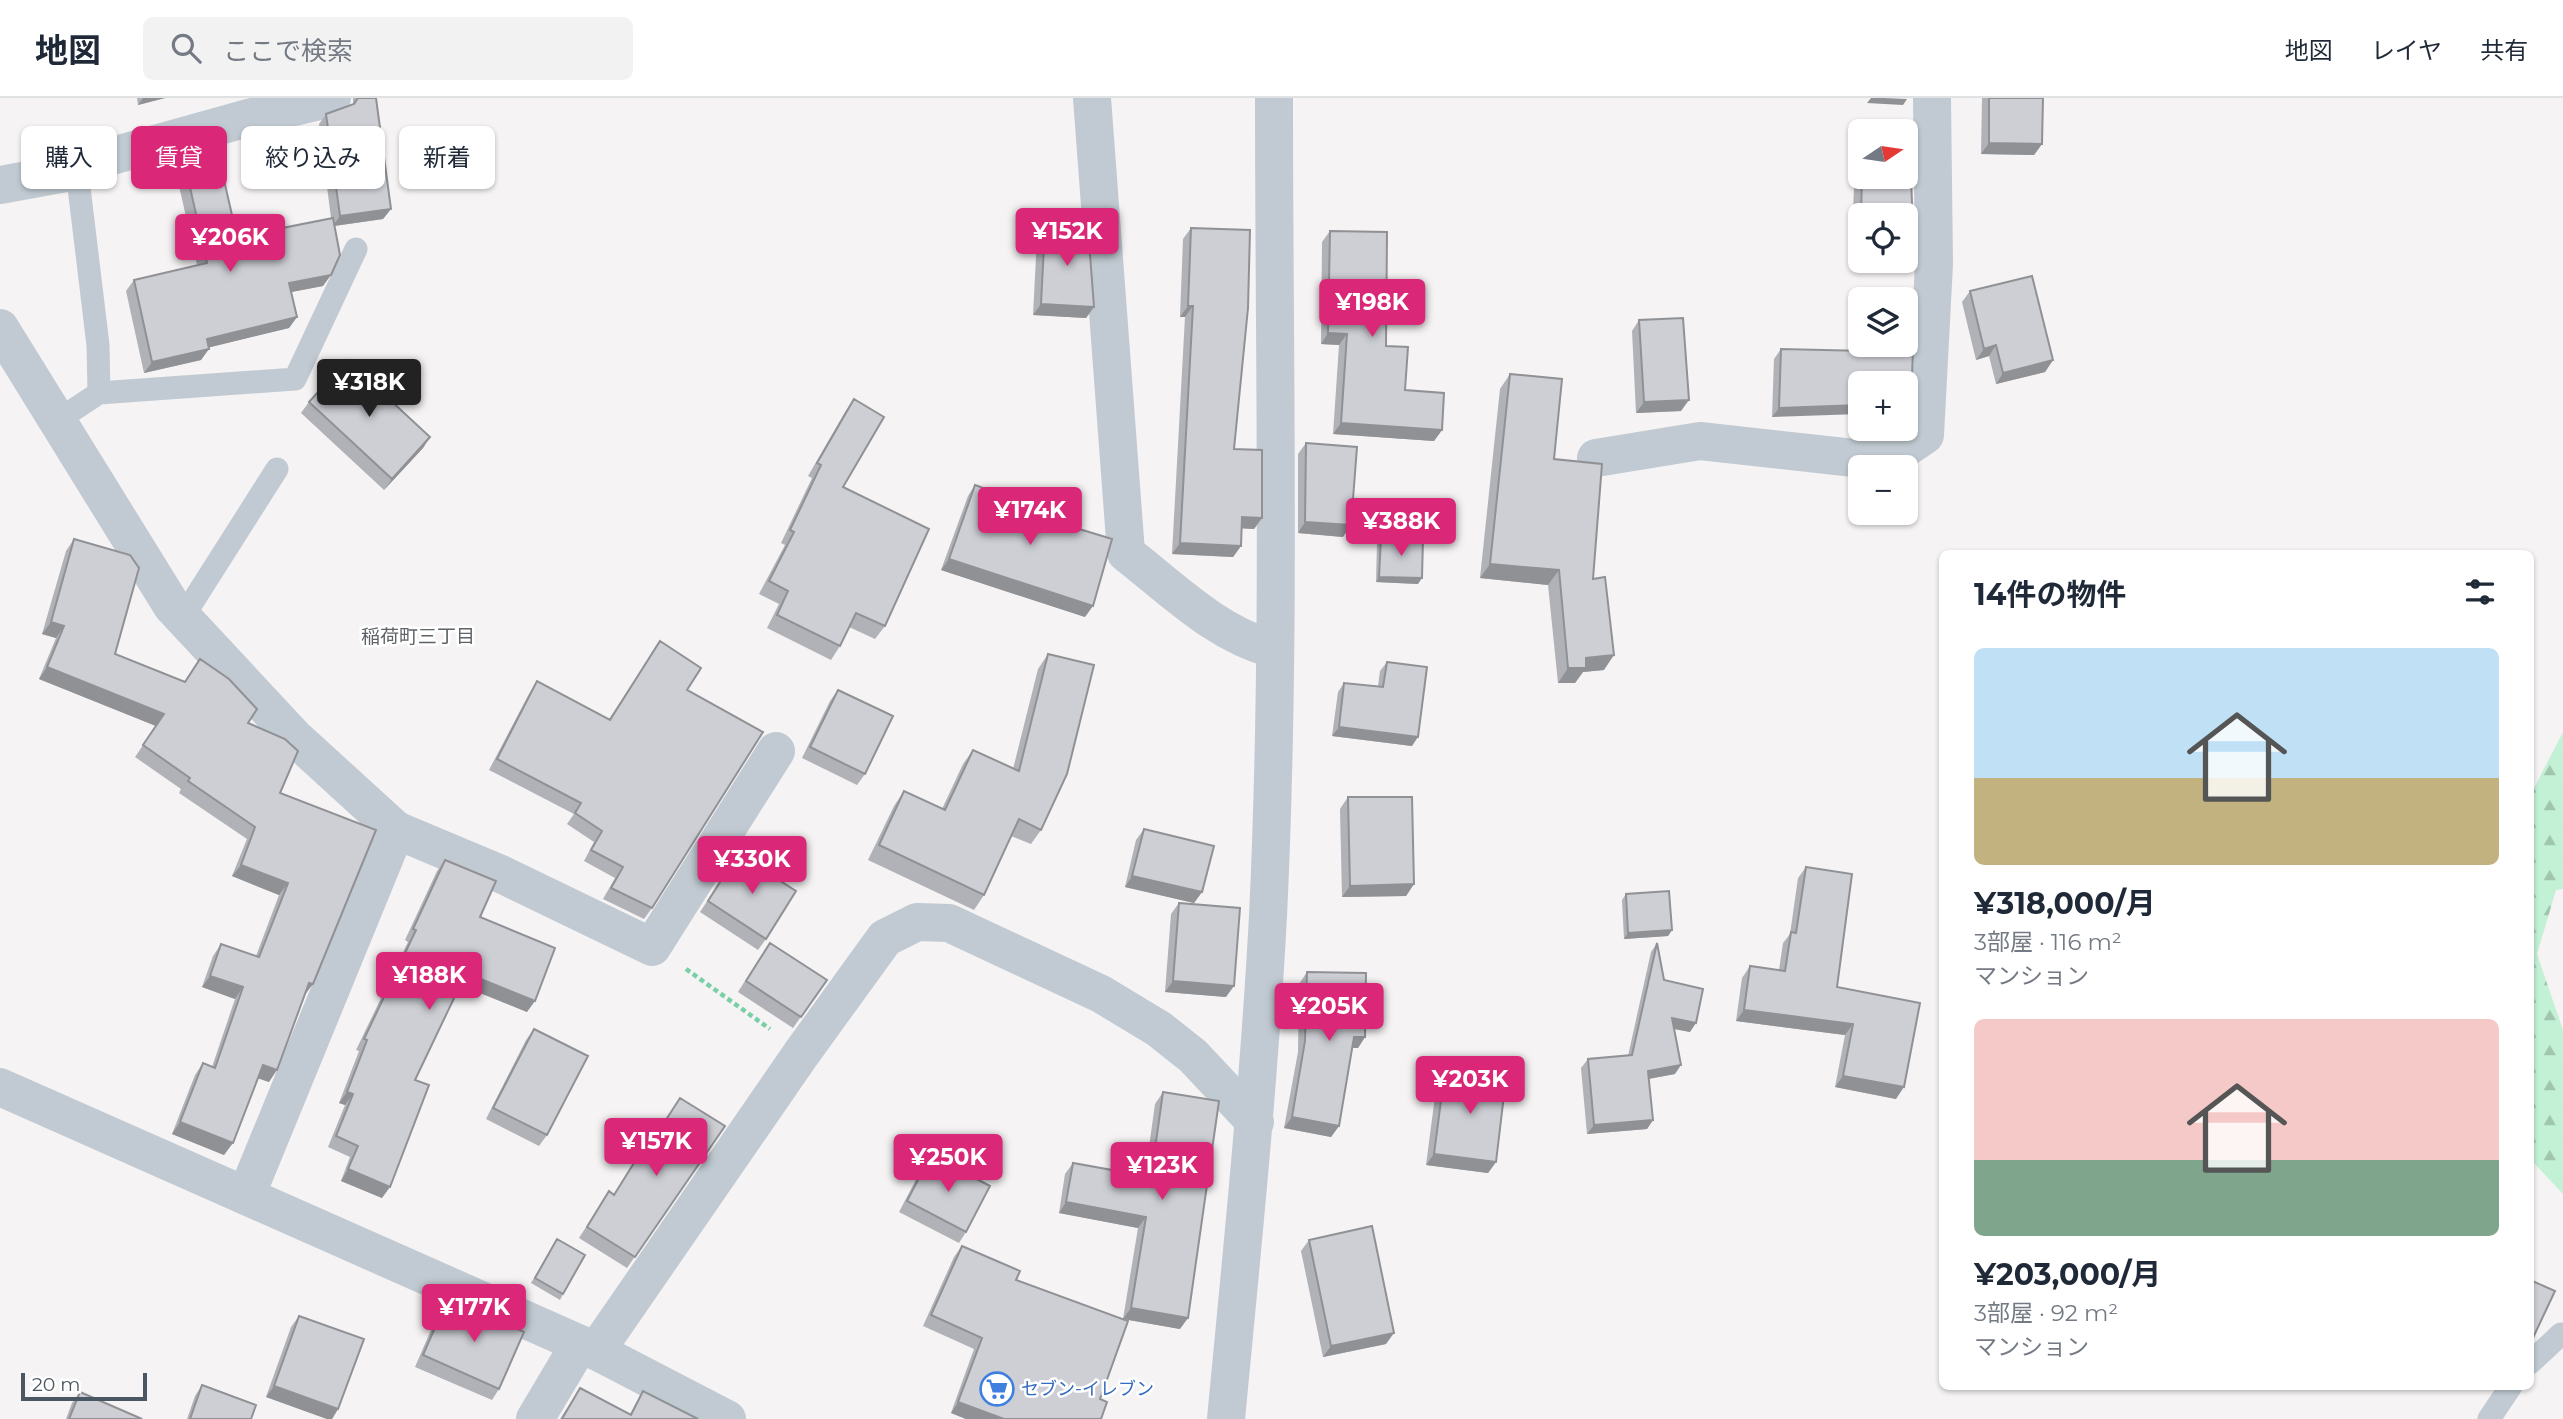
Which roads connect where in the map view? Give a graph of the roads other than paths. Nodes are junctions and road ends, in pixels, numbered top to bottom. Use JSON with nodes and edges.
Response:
{"nodes":[{"id":1,"x":332,"y":98,"type":"edge"},
{"id":2,"x":1092,"y":98,"type":"edge"},
{"id":3,"x":1274,"y":98,"type":"edge"},
{"id":4,"x":1932,"y":98,"type":"edge"},
{"id":5,"x":245,"y":108,"type":"edge"},
{"id":6,"x":117,"y":154,"type":"edge"},
{"id":7,"x":21,"y":181,"type":"edge"},
{"id":8,"x":0,"y":185,"type":"edge"},
{"id":9,"x":79,"y":189,"type":"edge"},
{"id":10,"x":356,"y":249,"type":"dead end"},
{"id":11,"x":0,"y":328,"type":"edge"},
{"id":12,"x":99,"y":393,"type":"junction"},
{"id":13,"x":58,"y":420,"type":"junction"},
{"id":14,"x":1595,"y":458,"type":"dead end"},
{"id":15,"x":277,"y":469,"type":"dead end"},
{"id":16,"x":183,"y":617,"type":"junction"},
{"id":17,"x":1273,"y":649,"type":"junction"},
{"id":18,"x":776,"y":751,"type":"dead end"},
{"id":19,"x":396,"y":830,"type":"junction"},
{"id":20,"x":0,"y":1087,"type":"edge"},
{"id":21,"x":1255,"y":1122,"type":"junction"},
{"id":22,"x":246,"y":1196,"type":"junction"},
{"id":23,"x":2561,"y":1335,"type":"dead end"},
{"id":24,"x":588,"y":1348,"type":"junction"},
{"id":25,"x":2534,"y":1359,"type":"edge"},
{"id":26,"x":2508,"y":1390,"type":"edge"},
{"id":27,"x":535,"y":1419,"type":"edge"},
{"id":28,"x":727,"y":1419,"type":"edge"},
{"id":29,"x":1226,"y":1419,"type":"edge"},
{"id":30,"x":2489,"y":1419,"type":"edge"}],
"edges":[{"from":1,"to":5,"type":"street"},
{"from":2,"to":17,"type":"street"},
{"from":3,"to":17,"type":"street"},
{"from":4,"to":14,"type":"street"},
{"from":5,"to":6,"type":"street"},
{"from":7,"to":8,"type":"street"},
{"from":9,"to":12,"type":"lane"},
{"from":10,"to":12,"type":"lane"},
{"from":11,"to":13,"type":"street"},
{"from":12,"to":13,"type":"lane"},
{"from":13,"to":16,"type":"street"},
{"from":15,"to":16,"type":"lane"},
{"from":16,"to":19,"type":"street"},
{"from":17,"to":21,"type":"street"},
{"from":18,"to":19,"type":"street"},
{"from":19,"to":22,"type":"street"},
{"from":20,"to":22,"type":"street"},
{"from":21,"to":24,"type":"street"},
{"from":21,"to":29,"type":"street"},
{"from":22,"to":24,"type":"street"},
{"from":23,"to":25,"type":"lane"},
{"from":24,"to":27,"type":"street"},
{"from":24,"to":28,"type":"street"},
{"from":26,"to":30,"type":"lane"}]}
